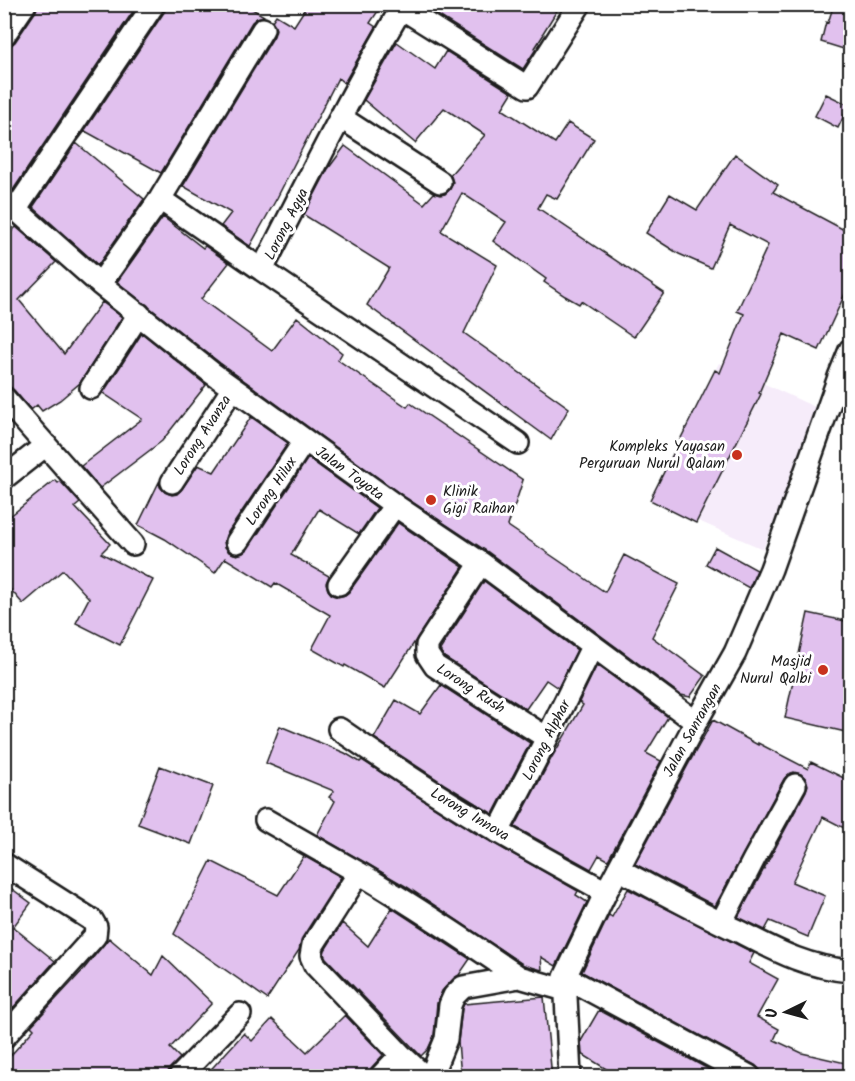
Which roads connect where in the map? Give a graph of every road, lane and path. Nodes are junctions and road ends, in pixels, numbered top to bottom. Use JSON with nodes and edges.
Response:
{"nodes":[{"id":1,"x":25,"y":4,"type":"edge"},
{"id":2,"x":154,"y":4,"type":"edge"},
{"id":3,"x":580,"y":4,"type":"edge"},
{"id":4,"x":398,"y":7,"type":"edge"},
{"id":5,"x":263,"y":29,"type":"dead end"},
{"id":6,"x":4,"y":35,"type":"edge"},
{"id":7,"x":340,"y":117,"type":"junction"},
{"id":8,"x":440,"y":182,"type":"dead end"},
{"id":9,"x":160,"y":199,"type":"junction"},
{"id":10,"x":10,"y":204,"type":"edge"},
{"id":11,"x":262,"y":270,"type":"junction"},
{"id":12,"x":100,"y":284,"type":"junction"},
{"id":13,"x":139,"y":315,"type":"junction"},
{"id":14,"x":850,"y":350,"type":"edge"},
{"id":15,"x":91,"y":388,"type":"dead end"},
{"id":16,"x":233,"y":388,"type":"junction"},
{"id":17,"x":4,"y":398,"type":"edge"},
{"id":18,"x":305,"y":440,"type":"junction"},
{"id":19,"x":518,"y":443,"type":"dead end"},
{"id":20,"x":46,"y":445,"type":"junction"},
{"id":21,"x":4,"y":478,"type":"edge"},
{"id":22,"x":172,"y":482,"type":"dead end"},
{"id":23,"x":395,"y":505,"type":"junction"},
{"id":24,"x":237,"y":542,"type":"dead end"},
{"id":25,"x":133,"y":544,"type":"dead end"},
{"id":26,"x":481,"y":563,"type":"junction"},
{"id":27,"x":339,"y":584,"type":"dead end"},
{"id":28,"x":592,"y":647,"type":"junction"},
{"id":29,"x":696,"y":722,"type":"junction"},
{"id":30,"x":339,"y":729,"type":"dead end"},
{"id":31,"x":547,"y":738,"type":"junction"},
{"id":32,"x":795,"y":785,"type":"dead end"},
{"id":33,"x":266,"y":820,"type":"dead end"},
{"id":34,"x":498,"y":832,"type":"junction"},
{"id":35,"x":4,"y":864,"type":"edge"},
{"id":36,"x":618,"y":869,"type":"junction"},
{"id":37,"x":359,"y":873,"type":"junction"},
{"id":38,"x":606,"y":892,"type":"junction"},
{"id":39,"x":721,"y":923,"type":"junction"},
{"id":40,"x":850,"y":971,"type":"edge"},
{"id":41,"x":519,"y":977,"type":"junction"},
{"id":42,"x":565,"y":984,"type":"junction"},
{"id":43,"x":240,"y":1014,"type":"dead end"},
{"id":44,"x":4,"y":1037,"type":"edge"},
{"id":45,"x":401,"y":1056,"type":"junction"},
{"id":46,"x":180,"y":1077,"type":"edge"},
{"id":47,"x":381,"y":1077,"type":"edge"},
{"id":48,"x":424,"y":1077,"type":"edge"},
{"id":49,"x":431,"y":1077,"type":"edge"},
{"id":50,"x":570,"y":1077,"type":"edge"},
{"id":51,"x":750,"y":1077,"type":"edge"}],
"edges":[{"from":1,"to":6,"type":"street"},
{"from":2,"to":10,"type":"street"},
{"from":3,"to":4,"type":"street"},
{"from":4,"to":7,"type":"street","name":"Lorong Agya"},
{"from":5,"to":9,"type":"street"},
{"from":7,"to":8,"type":"street"},
{"from":7,"to":11,"type":"street","name":"Lorong Agya"},
{"from":9,"to":11,"type":"street","name":"Lorong Agya"},
{"from":9,"to":12,"type":"street"},
{"from":10,"to":12,"type":"street","name":"Jalan Toyota"},
{"from":11,"to":19,"type":"street"},
{"from":12,"to":13,"type":"street","name":"Jalan Toyota"},
{"from":13,"to":15,"type":"street"},
{"from":13,"to":16,"type":"street","name":"Jalan Toyota"},
{"from":14,"to":29,"type":"street","name":"Jalan Sanrangan"},
{"from":16,"to":18,"type":"street","name":"Jalan Toyota"},
{"from":16,"to":22,"type":"street","name":"Lorong Avanza"},
{"from":17,"to":20,"type":"street"},
{"from":18,"to":23,"type":"street","name":"Jalan Toyota"},
{"from":18,"to":24,"type":"street","name":"Lorong Hilux"},
{"from":20,"to":21,"type":"street"},
{"from":20,"to":25,"type":"street"},
{"from":23,"to":26,"type":"street","name":"Jalan Toyota"},
{"from":23,"to":27,"type":"street"},
{"from":26,"to":28,"type":"street","name":"Jalan Toyota"},
{"from":26,"to":31,"type":"street","name":"Lorong Rush"},
{"from":28,"to":29,"type":"street","name":"Jalan Toyota"},
{"from":28,"to":31,"type":"street","name":"Lorong Alphar"},
{"from":29,"to":36,"type":"street","name":"Jalan Sanrangan"},
{"from":30,"to":34,"type":"street","name":"Lorong Innova"},
{"from":31,"to":34,"type":"street","name":"Lorong Alphar"},
{"from":32,"to":39,"type":"street"},
{"from":33,"to":37,"type":"street"},
{"from":34,"to":38,"type":"street","name":"Lorong Innova"},
{"from":35,"to":44,"type":"street"},
{"from":36,"to":38,"type":"street","name":"Jalan Sanrangan"},
{"from":36,"to":39,"type":"street"},
{"from":37,"to":41,"type":"street"},
{"from":37,"to":45,"type":"street"},
{"from":38,"to":42,"type":"street","name":"Jalan Sanrangan"},
{"from":39,"to":40,"type":"street"},
{"from":41,"to":42,"type":"street"},
{"from":41,"to":49,"type":"street"},
{"from":42,"to":50,"type":"street","name":"Jalan Sanrangan"},
{"from":42,"to":51,"type":"street"},
{"from":43,"to":46,"type":"street"},
{"from":45,"to":47,"type":"street"},
{"from":45,"to":48,"type":"street"}]}
